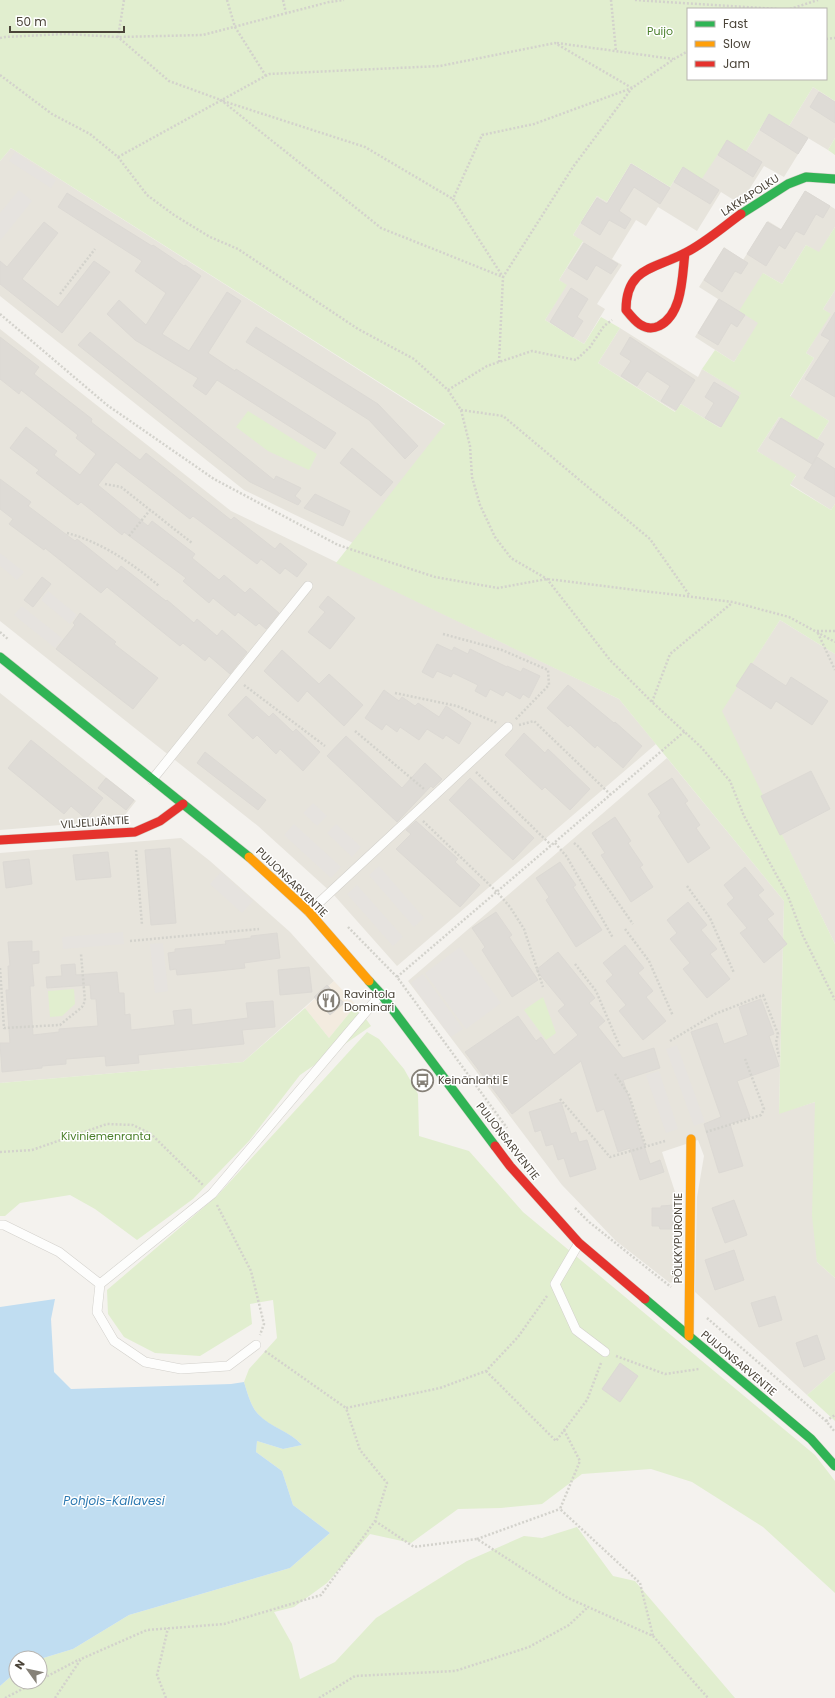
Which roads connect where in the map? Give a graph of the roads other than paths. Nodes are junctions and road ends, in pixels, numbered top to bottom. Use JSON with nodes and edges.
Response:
{"nodes":[{"id":1,"x":835,"y":179,"type":"edge"},
{"id":2,"x":685,"y":253,"type":"junction"},
{"id":3,"x":308,"y":586,"type":"dead end"},
{"id":4,"x":0,"y":657,"type":"edge"},
{"id":5,"x":508,"y":727,"type":"road end"},
{"id":6,"x":152,"y":780,"type":"junction"},
{"id":7,"x":183,"y":804,"type":"junction"},
{"id":8,"x":0,"y":840,"type":"edge"},
{"id":9,"x":309,"y":912,"type":"junction"},
{"id":10,"x":381,"y":994,"type":"junction"},
{"id":11,"x":691,"y":1139,"type":"dead end"},
{"id":12,"x":0,"y":1225,"type":"edge"},
{"id":13,"x":579,"y":1243,"type":"junction"},
{"id":14,"x":100,"y":1284,"type":"junction"},
{"id":15,"x":689,"y":1336,"type":"junction"},
{"id":16,"x":256,"y":1345,"type":"road end"},
{"id":17,"x":605,"y":1352,"type":"road end"},
{"id":18,"x":835,"y":1466,"type":"edge"}],
"edges":[{"from":1,"to":2,"type":"main road","name":"LAKKAPOLKU"},
{"from":2,"to":2,"type":"main road","name":"LAKKAPOLKU"},
{"from":3,"to":6,"type":"lane"},
{"from":4,"to":6,"type":"main road","name":"PUIJONSARVENTIE"},
{"from":5,"to":9,"type":"lane"},
{"from":6,"to":7,"type":"main road","name":"PUIJONSARVENTIE"},
{"from":7,"to":8,"type":"main road","name":"VILJELIJÄNTIE"},
{"from":7,"to":9,"type":"main road","name":"PUIJONSARVENTIE"},
{"from":9,"to":10,"type":"main road","name":"PUIJONSARVENTIE"},
{"from":10,"to":13,"type":"main road","name":"PUIJONSARVENTIE"},
{"from":10,"to":14,"type":"lane"},
{"from":11,"to":15,"type":"main road","name":"PÖLKKYPURONTIE"},
{"from":12,"to":14,"type":"lane"},
{"from":13,"to":15,"type":"main road","name":"PUIJONSARVENTIE"},
{"from":13,"to":17,"type":"lane"},
{"from":14,"to":16,"type":"lane"},
{"from":15,"to":18,"type":"main road","name":"PUIJONSARVENTIE"}]}
